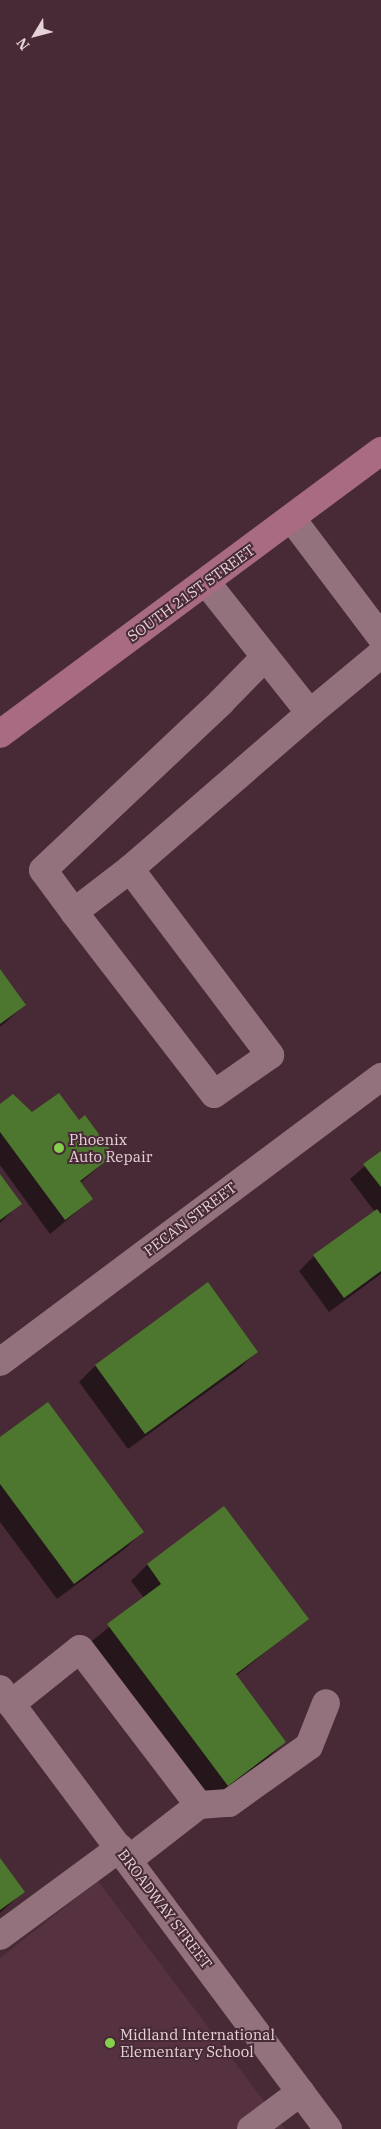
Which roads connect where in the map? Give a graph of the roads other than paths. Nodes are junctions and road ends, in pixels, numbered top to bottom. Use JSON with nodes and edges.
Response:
{"nodes":[{"id":1,"x":381,"y":451,"type":"edge"},
{"id":2,"x":292,"y":519,"type":"junction"},
{"id":3,"x":206,"y":582,"type":"junction"},
{"id":4,"x":381,"y":638,"type":"edge"},
{"id":5,"x":381,"y":654,"type":"edge"},
{"id":6,"x":265,"y":657,"type":"junction"},
{"id":7,"x":310,"y":713,"type":"junction"},
{"id":8,"x":0,"y":734,"type":"edge"},
{"id":9,"x":130,"y":869,"type":"junction"},
{"id":10,"x":74,"y":912,"type":"junction"},
{"id":11,"x":381,"y":1077,"type":"edge"},
{"id":12,"x":0,"y":1362,"type":"edge"},
{"id":13,"x":5,"y":1697,"type":"edge"},
{"id":14,"x":326,"y":1703,"type":"dead end"},
{"id":15,"x":199,"y":1805,"type":"junction"},
{"id":16,"x":124,"y":1854,"type":"junction"},
{"id":17,"x":0,"y":1936,"type":"edge"},
{"id":18,"x":301,"y":2092,"type":"junction"},
{"id":19,"x":251,"y":2129,"type":"edge"},
{"id":20,"x":328,"y":2129,"type":"edge"}],
"edges":[{"from":1,"to":2,"type":"main road","name":"SOUTH 21ST STREET"},
{"from":2,"to":3,"type":"main road","name":"SOUTH 21ST STREET"},
{"from":2,"to":4,"type":"street"},
{"from":3,"to":6,"type":"street"},
{"from":3,"to":8,"type":"main road","name":"SOUTH 21ST STREET"},
{"from":5,"to":7,"type":"street"},
{"from":6,"to":7,"type":"street"},
{"from":6,"to":10,"type":"street"},
{"from":7,"to":9,"type":"street"},
{"from":9,"to":10,"type":"street"},
{"from":9,"to":10,"type":"street"},
{"from":11,"to":12,"type":"street","name":"PECAN STREET"},
{"from":13,"to":15,"type":"street"},
{"from":13,"to":16,"type":"street","name":"BROADWAY STREET"},
{"from":14,"to":15,"type":"street"},
{"from":15,"to":16,"type":"street"},
{"from":16,"to":17,"type":"street"},
{"from":16,"to":18,"type":"street","name":"BROADWAY STREET"},
{"from":18,"to":19,"type":"street"},
{"from":18,"to":20,"type":"street","name":"BROADWAY STREET"}]}
